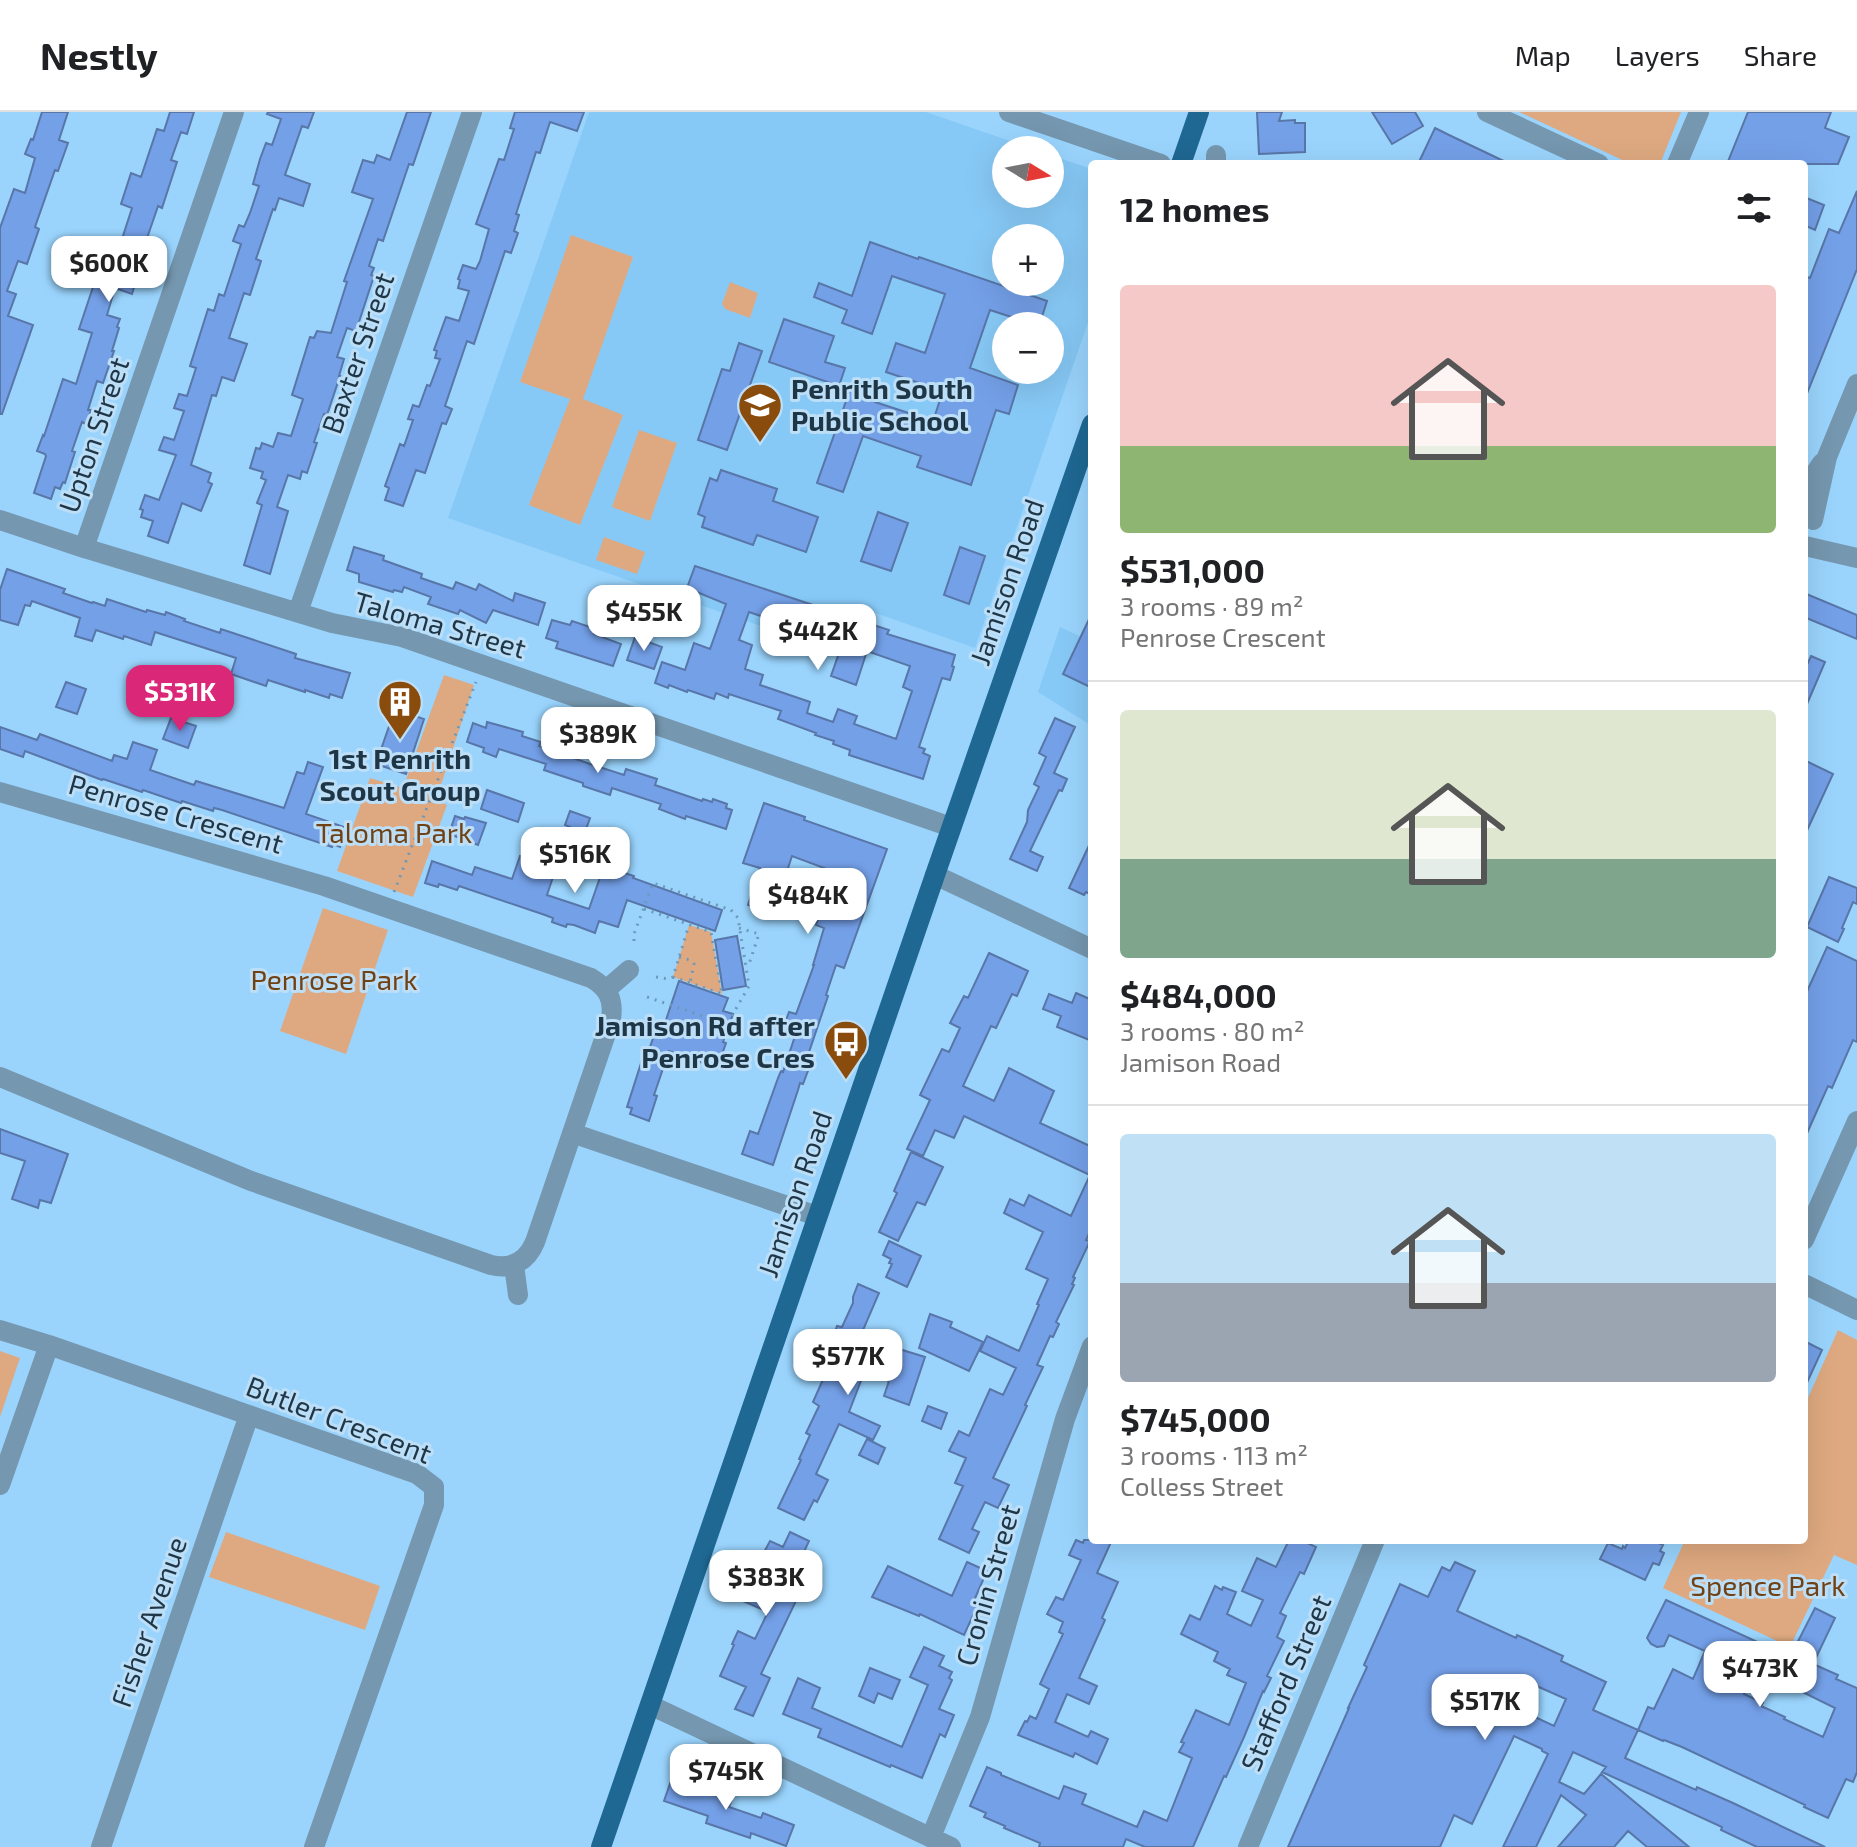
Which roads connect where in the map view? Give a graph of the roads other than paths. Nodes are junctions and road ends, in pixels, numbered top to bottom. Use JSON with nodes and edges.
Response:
{"nodes":[{"id":1,"x":234,"y":112,"type":"edge"},
{"id":2,"x":472,"y":112,"type":"edge"},
{"id":3,"x":1009,"y":112,"type":"edge"},
{"id":4,"x":1199,"y":112,"type":"edge"},
{"id":5,"x":1487,"y":112,"type":"edge"},
{"id":6,"x":1699,"y":112,"type":"edge"},
{"id":7,"x":1149,"y":160,"type":"edge"},
{"id":8,"x":1182,"y":160,"type":"edge"},
{"id":9,"x":1590,"y":160,"type":"edge"},
{"id":10,"x":1679,"y":160,"type":"edge"},
{"id":11,"x":1857,"y":384,"type":"edge"},
{"id":12,"x":1088,"y":435,"type":"edge"},
{"id":13,"x":1827,"y":457,"type":"junction"},
{"id":14,"x":1808,"y":484,"type":"edge"},
{"id":15,"x":0,"y":520,"type":"edge"},
{"id":16,"x":1808,"y":530,"type":"edge"},
{"id":17,"x":84,"y":548,"type":"junction"},
{"id":18,"x":1856,"y":558,"type":"edge"},
{"id":19,"x":298,"y":612,"type":"junction"},
{"id":20,"x":0,"y":792,"type":"edge"},
{"id":21,"x":951,"y":827,"type":"junction"},
{"id":22,"x":935,"y":875,"type":"junction"},
{"id":23,"x":1088,"y":947,"type":"edge"},
{"id":24,"x":629,"y":970,"type":"dead end"},
{"id":25,"x":607,"y":989,"type":"junction"},
{"id":26,"x":0,"y":1077,"type":"edge"},
{"id":27,"x":1857,"y":1121,"type":"edge"},
{"id":28,"x":572,"y":1133,"type":"junction"},
{"id":29,"x":817,"y":1216,"type":"junction"},
{"id":30,"x":1808,"y":1231,"type":"edge"},
{"id":31,"x":514,"y":1265,"type":"junction"},
{"id":32,"x":1808,"y":1286,"type":"edge"},
{"id":33,"x":518,"y":1295,"type":"dead end"},
{"id":34,"x":1857,"y":1310,"type":"edge"},
{"id":35,"x":0,"y":1330,"type":"edge"},
{"id":36,"x":49,"y":1345,"type":"junction"},
{"id":37,"x":1088,"y":1357,"type":"edge"},
{"id":38,"x":249,"y":1415,"type":"junction"},
{"id":39,"x":0,"y":1485,"type":"edge"},
{"id":40,"x":1373,"y":1544,"type":"edge"},
{"id":41,"x":650,"y":1705,"type":"junction"},
{"id":42,"x":931,"y":1837,"type":"junction"},
{"id":43,"x":101,"y":1847,"type":"edge"},
{"id":44,"x":314,"y":1847,"type":"edge"},
{"id":45,"x":601,"y":1847,"type":"edge"},
{"id":46,"x":951,"y":1847,"type":"edge"},
{"id":47,"x":1248,"y":1847,"type":"edge"}],
"edges":[{"from":1,"to":17,"type":"street","name":"Upton Street"},
{"from":2,"to":19,"type":"street","name":"Baxter Street"},
{"from":3,"to":7,"type":"street"},
{"from":4,"to":8,"type":"main road"},
{"from":5,"to":9,"type":"street"},
{"from":6,"to":10,"type":"street"},
{"from":11,"to":13,"type":"street"},
{"from":12,"to":21,"type":"main road","name":"Jamison Road"},
{"from":13,"to":14,"type":"street"},
{"from":13,"to":16,"type":"street"},
{"from":15,"to":17,"type":"street","name":"Taloma Street"},
{"from":16,"to":18,"type":"street"},
{"from":17,"to":19,"type":"street","name":"Taloma Street"},
{"from":19,"to":21,"type":"street","name":"Taloma Street"},
{"from":20,"to":25,"type":"street","name":"Penrose Crescent"},
{"from":21,"to":22,"type":"main road","name":"Jamison Road"},
{"from":22,"to":23,"type":"street"},
{"from":22,"to":29,"type":"main road","name":"Jamison Road"},
{"from":24,"to":25,"type":"street"},
{"from":25,"to":28,"type":"street"},
{"from":26,"to":31,"type":"street"},
{"from":27,"to":30,"type":"street"},
{"from":28,"to":29,"type":"street"},
{"from":28,"to":31,"type":"street"},
{"from":29,"to":41,"type":"main road","name":"Jamison Road"},
{"from":31,"to":33,"type":"street"},
{"from":32,"to":34,"type":"street"},
{"from":35,"to":36,"type":"street","name":"Butler Crescent"},
{"from":36,"to":38,"type":"street","name":"Butler Crescent"},
{"from":36,"to":39,"type":"street"},
{"from":37,"to":42,"type":"street","name":"Cronin Street"},
{"from":38,"to":43,"type":"street","name":"Fisher Avenue"},
{"from":38,"to":44,"type":"street","name":"Butler Crescent"},
{"from":40,"to":47,"type":"street","name":"Stafford Street"},
{"from":41,"to":42,"type":"street"},
{"from":41,"to":45,"type":"main road","name":"Jamison Road"},
{"from":42,"to":46,"type":"street"}]}
